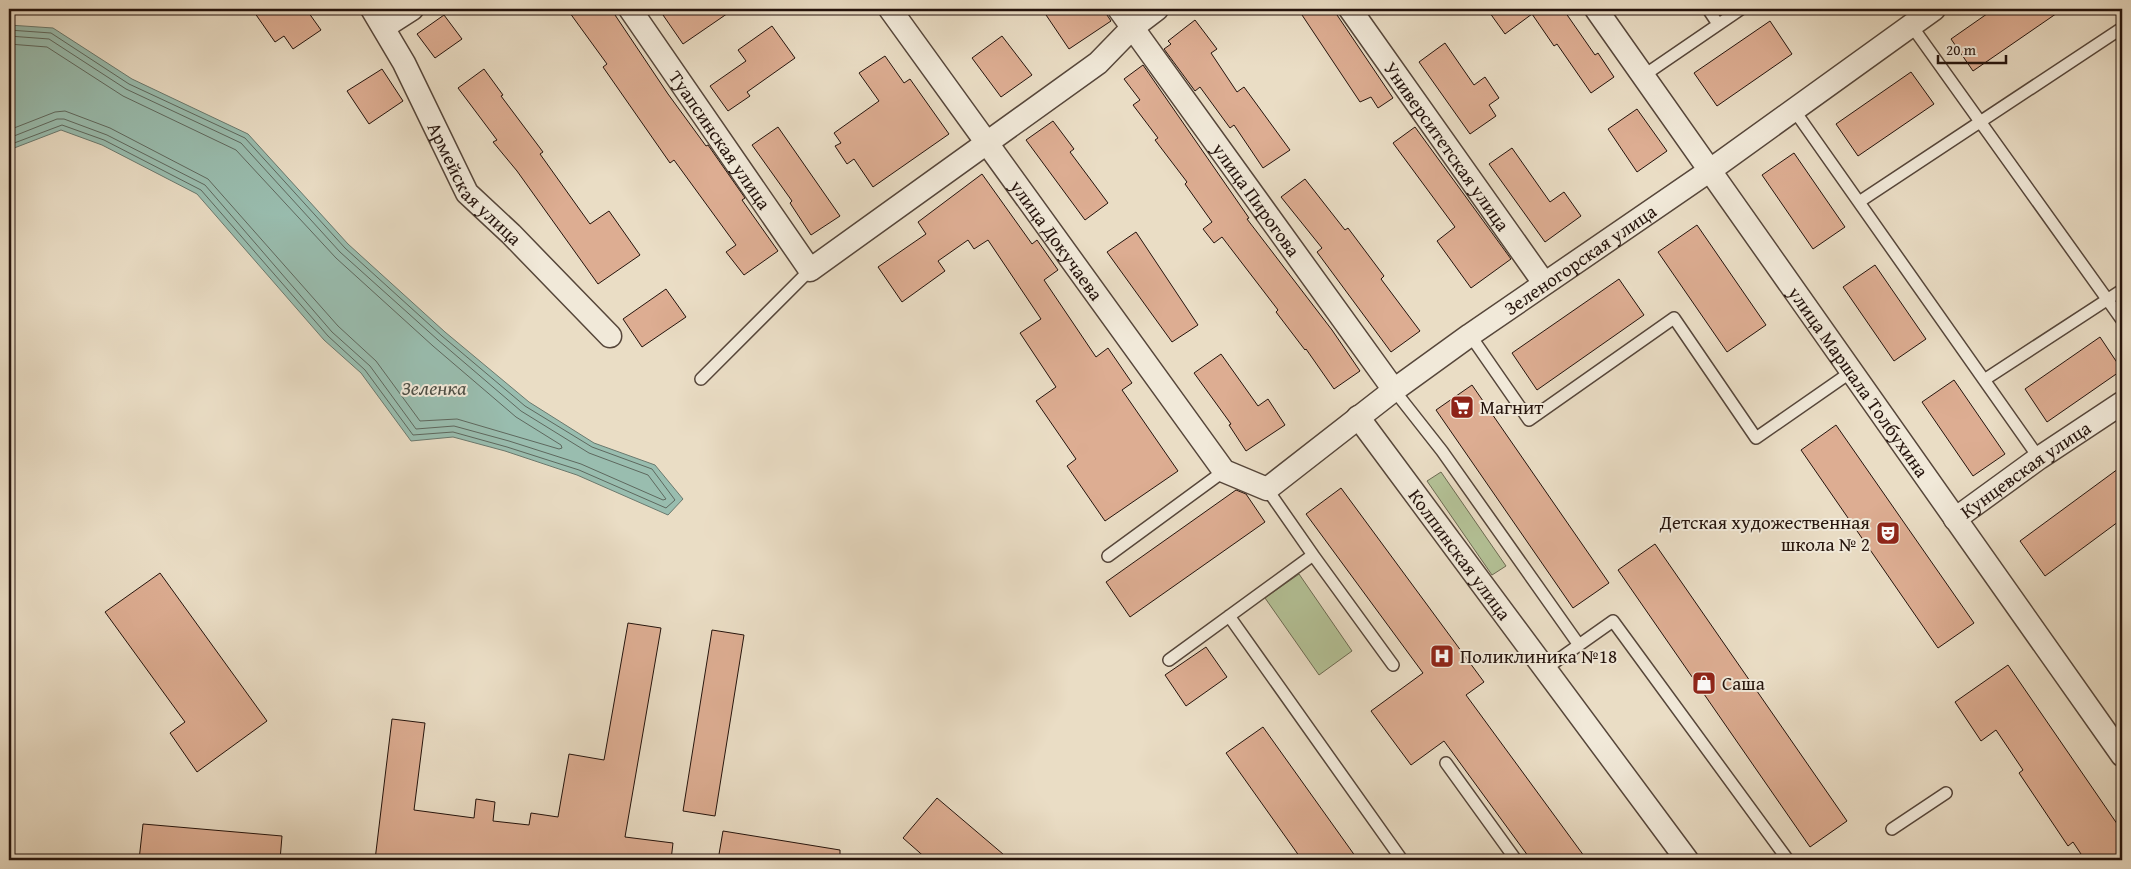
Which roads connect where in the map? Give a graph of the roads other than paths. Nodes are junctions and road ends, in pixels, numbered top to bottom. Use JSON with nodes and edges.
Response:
{"nodes":[{"id":1,"x":412,"y":9,"type":"edge"},
{"id":2,"x":630,"y":9,"type":"edge"},
{"id":3,"x":890,"y":9,"type":"edge"},
{"id":4,"x":1119,"y":9,"type":"edge"},
{"id":5,"x":1157,"y":9,"type":"edge"},
{"id":6,"x":1350,"y":9,"type":"edge"},
{"id":7,"x":1596,"y":9,"type":"edge"},
{"id":8,"x":1708,"y":9,"type":"edge"},
{"id":9,"x":1741,"y":9,"type":"edge"},
{"id":10,"x":1934,"y":9,"type":"edge"},
{"id":11,"x":378,"y":18,"type":"edge"},
{"id":12,"x":1718,"y":24,"type":"junction"},
{"id":13,"x":1911,"y":25,"type":"junction"},
{"id":14,"x":1132,"y":28,"type":"junction"},
{"id":15,"x":2122,"y":28,"type":"edge"},
{"id":16,"x":1643,"y":76,"type":"junction"},
{"id":17,"x":1794,"y":110,"type":"junction"},
{"id":18,"x":1981,"y":122,"type":"junction"},
{"id":19,"x":987,"y":143,"type":"junction"},
{"id":20,"x":1709,"y":171,"type":"junction"},
{"id":21,"x":1859,"y":202,"type":"junction"},
{"id":22,"x":810,"y":270,"type":"junction"},
{"id":23,"x":1544,"y":283,"type":"junction"},
{"id":24,"x":2122,"y":290,"type":"edge"},
{"id":25,"x":2108,"y":300,"type":"junction"},
{"id":26,"x":2122,"y":320,"type":"edge"},
{"id":27,"x":1470,"y":335,"type":"junction"},
{"id":28,"x":610,"y":336,"type":"dead end"},
{"id":29,"x":1851,"y":372,"type":"junction"},
{"id":30,"x":701,"y":379,"type":"dead end"},
{"id":31,"x":1984,"y":380,"type":"junction"},
{"id":32,"x":1394,"y":390,"type":"junction"},
{"id":33,"x":2122,"y":403,"type":"edge"},
{"id":34,"x":1358,"y":417,"type":"junction"},
{"id":35,"x":2039,"y":458,"type":"junction"},
{"id":36,"x":1224,"y":472,"type":"junction"},
{"id":37,"x":1267,"y":488,"type":"junction"},
{"id":38,"x":1955,"y":519,"type":"junction"},
{"id":39,"x":1313,"y":555,"type":"junction"},
{"id":40,"x":1108,"y":556,"type":"dead end"},
{"id":41,"x":1229,"y":616,"type":"junction"},
{"id":42,"x":1579,"y":645,"type":"junction"},
{"id":43,"x":1169,"y":660,"type":"dead end"},
{"id":44,"x":1393,"y":665,"type":"dead end"},
{"id":45,"x":1545,"y":669,"type":"junction"},
{"id":46,"x":2122,"y":755,"type":"edge"},
{"id":47,"x":1446,"y":763,"type":"dead end"},
{"id":48,"x":1946,"y":793,"type":"dead end"},
{"id":49,"x":1892,"y":829,"type":"dead end"},
{"id":50,"x":1402,"y":860,"type":"edge"},
{"id":51,"x":1516,"y":860,"type":"edge"},
{"id":52,"x":1688,"y":860,"type":"edge"},
{"id":53,"x":1788,"y":860,"type":"edge"}],
"edges":[{"from":1,"to":11,"type":"street"},
{"from":2,"to":22,"type":"street","name":"Туапсинская улица"},
{"from":3,"to":19,"type":"street","name":"улица Докучаева"},
{"from":4,"to":14,"type":"street","name":"улица Пирогова"},
{"from":5,"to":14,"type":"street"},
{"from":6,"to":23,"type":"street","name":"Университетская улица"},
{"from":7,"to":16,"type":"street","name":"улица Маршала Толбухина"},
{"from":8,"to":12,"type":"lane"},
{"from":9,"to":12,"type":"lane"},
{"from":10,"to":13,"type":"street","name":"Зеленогорская улица"},
{"from":11,"to":28,"type":"street","name":"Армейская улица"},
{"from":12,"to":16,"type":"lane"},
{"from":13,"to":17,"type":"street","name":"Зеленогорская улица"},
{"from":13,"to":18,"type":"lane"},
{"from":14,"to":19,"type":"street"},
{"from":14,"to":32,"type":"street","name":"улица Пирогова"},
{"from":15,"to":18,"type":"lane"},
{"from":16,"to":20,"type":"street","name":"улица Маршала Толбухина"},
{"from":17,"to":20,"type":"street","name":"Зеленогорская улица"},
{"from":17,"to":21,"type":"lane"},
{"from":18,"to":21,"type":"lane"},
{"from":18,"to":25,"type":"lane"},
{"from":19,"to":22,"type":"street"},
{"from":19,"to":36,"type":"street","name":"улица Докучаева"},
{"from":20,"to":23,"type":"street","name":"Зеленогорская улица"},
{"from":20,"to":29,"type":"street","name":"улица Маршала Толбухина"},
{"from":21,"to":31,"type":"lane"},
{"from":22,"to":30,"type":"lane"},
{"from":23,"to":27,"type":"street","name":"Зеленогорская улица"},
{"from":24,"to":25,"type":"lane"},
{"from":25,"to":26,"type":"lane"},
{"from":25,"to":31,"type":"lane"},
{"from":27,"to":29,"type":"lane"},
{"from":27,"to":32,"type":"street","name":"Зеленогорская улица"},
{"from":29,"to":38,"type":"street","name":"улица Маршала Толбухина"},
{"from":31,"to":35,"type":"lane"},
{"from":32,"to":34,"type":"street","name":"Зеленогорская улица"},
{"from":32,"to":42,"type":"lane"},
{"from":33,"to":35,"type":"street","name":"Кунцевская улица"},
{"from":34,"to":37,"type":"street","name":"Зеленогорская улица"},
{"from":34,"to":45,"type":"street","name":"Колпинская улица"},
{"from":35,"to":38,"type":"street","name":"Кунцевская улица"},
{"from":36,"to":37,"type":"street"},
{"from":36,"to":40,"type":"lane"},
{"from":37,"to":39,"type":"lane"},
{"from":38,"to":46,"type":"street","name":"улица Маршала Толбухина"},
{"from":39,"to":41,"type":"lane"},
{"from":39,"to":44,"type":"lane"},
{"from":41,"to":43,"type":"lane"},
{"from":41,"to":50,"type":"lane"},
{"from":42,"to":45,"type":"lane"},
{"from":42,"to":53,"type":"lane"},
{"from":45,"to":52,"type":"street","name":"Колпинская улица"},
{"from":47,"to":51,"type":"lane"},
{"from":48,"to":49,"type":"lane"}]}
